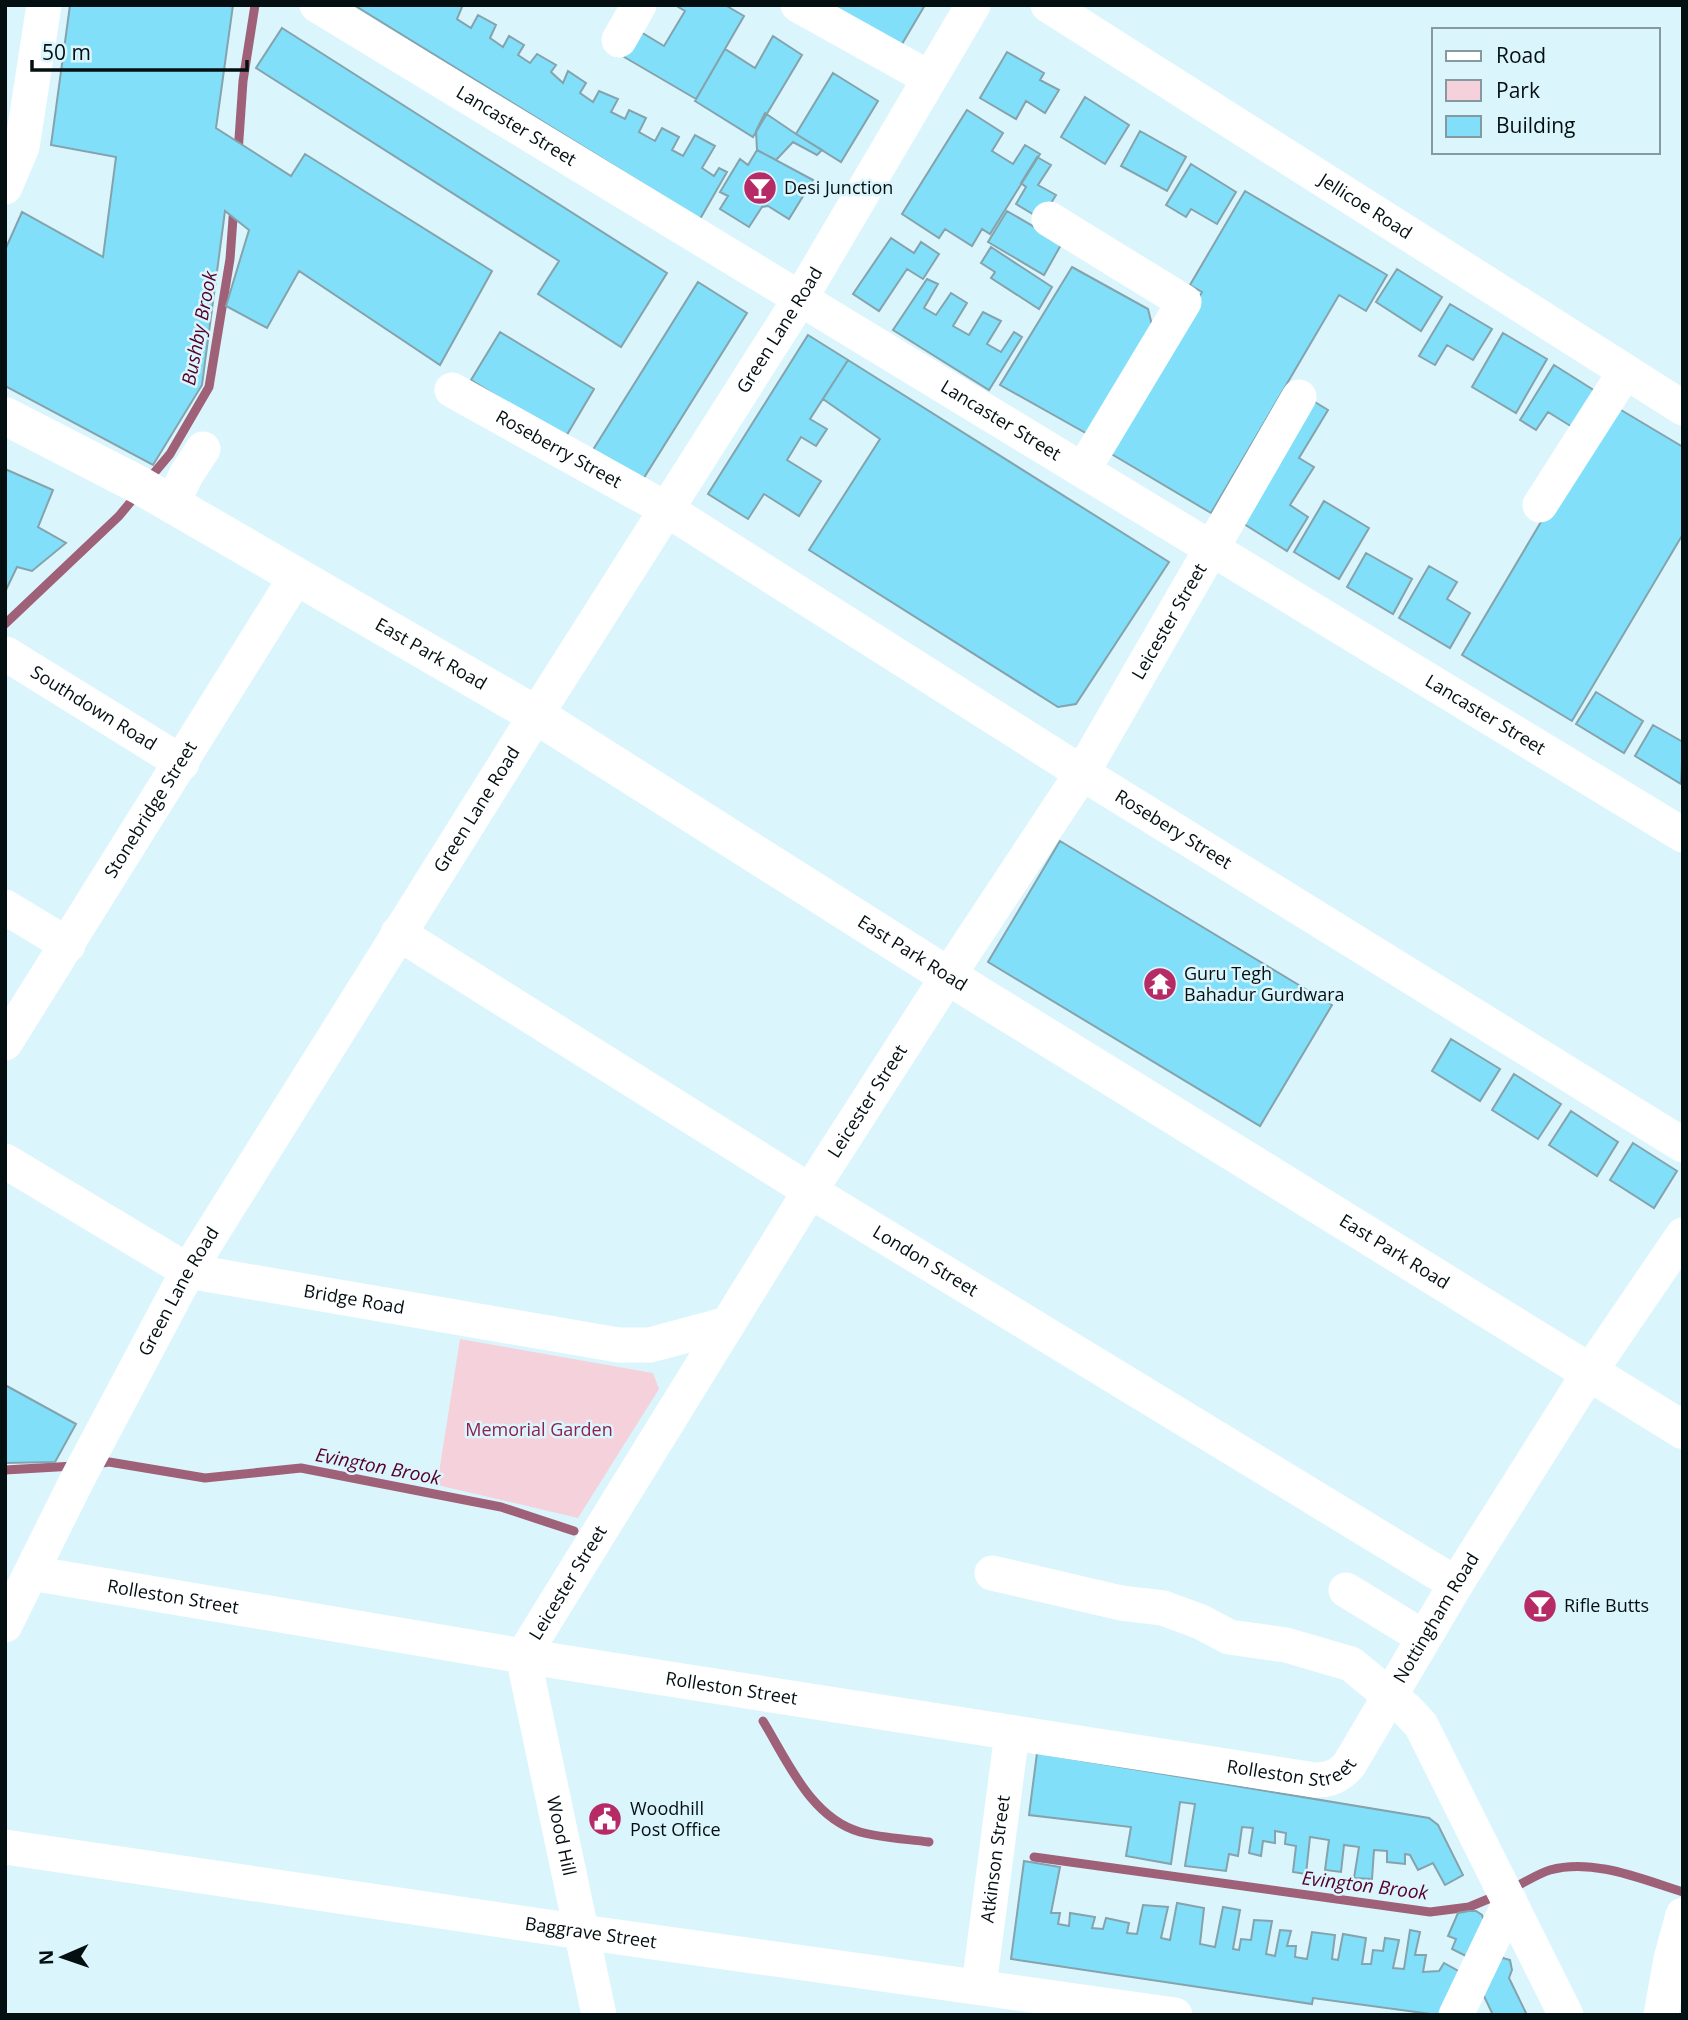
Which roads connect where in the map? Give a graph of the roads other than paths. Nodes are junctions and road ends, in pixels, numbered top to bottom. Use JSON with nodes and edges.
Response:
{"nodes":[{"id":1,"x":44,"y":5,"type":"edge"},
{"id":2,"x":317,"y":5,"type":"edge"},
{"id":3,"x":639,"y":5,"type":"edge"},
{"id":4,"x":798,"y":5,"type":"edge"},
{"id":5,"x":973,"y":5,"type":"edge"},
{"id":6,"x":1048,"y":5,"type":"edge"},
{"id":7,"x":619,"y":40,"type":"dead end"},
{"id":8,"x":929,"y":78,"type":"junction"},
{"id":9,"x":5,"y":187,"type":"edge"},
{"id":10,"x":1049,"y":219,"type":"dead end"},
{"id":11,"x":800,"y":299,"type":"junction"},
{"id":12,"x":1625,"y":372,"type":"junction"},
{"id":13,"x":452,"y":390,"type":"dead end"},
{"id":14,"x":1299,"y":397,"type":"dead end"},
{"id":15,"x":1683,"y":408,"type":"edge"},
{"id":16,"x":5,"y":416,"type":"edge"},
{"id":17,"x":203,"y":449,"type":"dead end"},
{"id":18,"x":1083,"y":470,"type":"junction"},
{"id":19,"x":156,"y":495,"type":"junction"},
{"id":20,"x":1539,"y":505,"type":"dead end"},
{"id":21,"x":666,"y":509,"type":"junction"},
{"id":22,"x":1210,"y":548,"type":"junction"},
{"id":23,"x":296,"y":577,"type":"junction"},
{"id":24,"x":6,"y":654,"type":"edge"},
{"id":25,"x":536,"y":715,"type":"junction"},
{"id":26,"x":182,"y":763,"type":"junction"},
{"id":27,"x":1082,"y":773,"type":"junction"},
{"id":28,"x":1683,"y":835,"type":"edge"},
{"id":29,"x":5,"y":907,"type":"edge"},
{"id":30,"x":398,"y":933,"type":"junction"},
{"id":31,"x":68,"y":945,"type":"junction"},
{"id":32,"x":948,"y":976,"type":"junction"},
{"id":33,"x":5,"y":1043,"type":"edge"},
{"id":34,"x":1683,"y":1145,"type":"edge"},
{"id":35,"x":5,"y":1161,"type":"edge"},
{"id":36,"x":810,"y":1191,"type":"junction"},
{"id":37,"x":1683,"y":1235,"type":"edge"},
{"id":38,"x":188,"y":1272,"type":"junction"},
{"id":39,"x":728,"y":1324,"type":"junction"},
{"id":40,"x":1589,"y":1373,"type":"junction"},
{"id":41,"x":1683,"y":1430,"type":"edge"},
{"id":42,"x":31,"y":1573,"type":"junction"},
{"id":43,"x":992,"y":1573,"type":"dead end"},
{"id":44,"x":1456,"y":1584,"type":"junction"},
{"id":45,"x":1346,"y":1590,"type":"dead end"},
{"id":46,"x":5,"y":1625,"type":"edge"},
{"id":47,"x":1423,"y":1637,"type":"junction"},
{"id":48,"x":523,"y":1656,"type":"junction"},
{"id":49,"x":1391,"y":1697,"type":"junction"},
{"id":50,"x":1012,"y":1733,"type":"junction"},
{"id":51,"x":5,"y":1847,"type":"edge"},
{"id":52,"x":1504,"y":1890,"type":"junction"},
{"id":53,"x":1683,"y":1915,"type":"edge"},
{"id":54,"x":582,"y":1932,"type":"junction"},
{"id":55,"x":979,"y":1986,"type":"junction"},
{"id":56,"x":599,"y":2015,"type":"edge"},
{"id":57,"x":1175,"y":2015,"type":"edge"},
{"id":58,"x":1456,"y":2015,"type":"edge"},
{"id":59,"x":1566,"y":2015,"type":"edge"},
{"id":60,"x":1661,"y":2015,"type":"edge"}],
"edges":[{"from":1,"to":9,"type":"street"},
{"from":2,"to":11,"type":"street","name":"Lancaster Street"},
{"from":3,"to":7,"type":"street"},
{"from":4,"to":8,"type":"street"},
{"from":5,"to":8,"type":"street","name":"Green Lane Road"},
{"from":6,"to":12,"type":"street","name":"Jellicoe Road"},
{"from":8,"to":11,"type":"street","name":"Green Lane Road"},
{"from":10,"to":18,"type":"street"},
{"from":11,"to":18,"type":"street","name":"Lancaster Street"},
{"from":11,"to":21,"type":"street","name":"Green Lane Road"},
{"from":12,"to":15,"type":"street","name":"Jellicoe Road"},
{"from":12,"to":20,"type":"street"},
{"from":13,"to":21,"type":"street","name":"Roseberry Street"},
{"from":14,"to":22,"type":"street","name":"Leicester Street"},
{"from":16,"to":19,"type":"main road","name":"East Park Road"},
{"from":17,"to":19,"type":"street"},
{"from":18,"to":22,"type":"street","name":"Lancaster Street"},
{"from":19,"to":23,"type":"main road","name":"East Park Road"},
{"from":21,"to":25,"type":"street","name":"Green Lane Road"},
{"from":21,"to":27,"type":"street","name":"Rosebery Street"},
{"from":22,"to":27,"type":"street","name":"Leicester Street"},
{"from":22,"to":28,"type":"street","name":"Lancaster Street"},
{"from":23,"to":25,"type":"main road","name":"East Park Road"},
{"from":23,"to":26,"type":"street","name":"Stonebridge Street"},
{"from":24,"to":26,"type":"street","name":"Southdown Road"},
{"from":25,"to":30,"type":"street","name":"Green Lane Road"},
{"from":25,"to":32,"type":"main road","name":"East Park Road"},
{"from":26,"to":31,"type":"street","name":"Stonebridge Street"},
{"from":27,"to":32,"type":"street","name":"Leicester Street"},
{"from":27,"to":34,"type":"street","name":"Rosebery Street"},
{"from":29,"to":31,"type":"street"},
{"from":30,"to":36,"type":"street","name":"London Street"},
{"from":30,"to":38,"type":"street","name":"Green Lane Road"},
{"from":31,"to":33,"type":"street","name":"Stonebridge Street"},
{"from":32,"to":36,"type":"street","name":"Leicester Street"},
{"from":32,"to":40,"type":"main road","name":"East Park Road"},
{"from":35,"to":38,"type":"street","name":"Bridge Road"},
{"from":36,"to":39,"type":"street","name":"Leicester Street"},
{"from":36,"to":44,"type":"street","name":"London Street"},
{"from":37,"to":40,"type":"street","name":"Nottingham Road"},
{"from":38,"to":39,"type":"street","name":"Bridge Road"},
{"from":38,"to":42,"type":"street","name":"Green Lane Road"},
{"from":39,"to":48,"type":"street","name":"Leicester Street"},
{"from":40,"to":41,"type":"main road","name":"East Park Road"},
{"from":40,"to":44,"type":"street","name":"Nottingham Road"},
{"from":42,"to":46,"type":"street","name":"Green Lane Road"},
{"from":42,"to":48,"type":"street","name":"Rolleston Street"},
{"from":43,"to":49,"type":"street"},
{"from":44,"to":47,"type":"street","name":"Nottingham Road"},
{"from":45,"to":47,"type":"street"},
{"from":47,"to":49,"type":"street","name":"Nottingham Road"},
{"from":48,"to":50,"type":"street","name":"Rolleston Street"},
{"from":48,"to":54,"type":"street","name":"Wood Hill"},
{"from":49,"to":50,"type":"street","name":"Rolleston Street"},
{"from":49,"to":52,"type":"street","name":"Nottingham Road"},
{"from":50,"to":55,"type":"street","name":"Atkinson Street"},
{"from":51,"to":54,"type":"street","name":"Baggrave Street"},
{"from":52,"to":58,"type":"street"},
{"from":52,"to":59,"type":"street","name":"Nottingham Road"},
{"from":53,"to":60,"type":"street"},
{"from":54,"to":55,"type":"street","name":"Baggrave Street"},
{"from":54,"to":56,"type":"street","name":"Wood Hill"},
{"from":55,"to":57,"type":"street","name":"Baggrave Street"}]}
